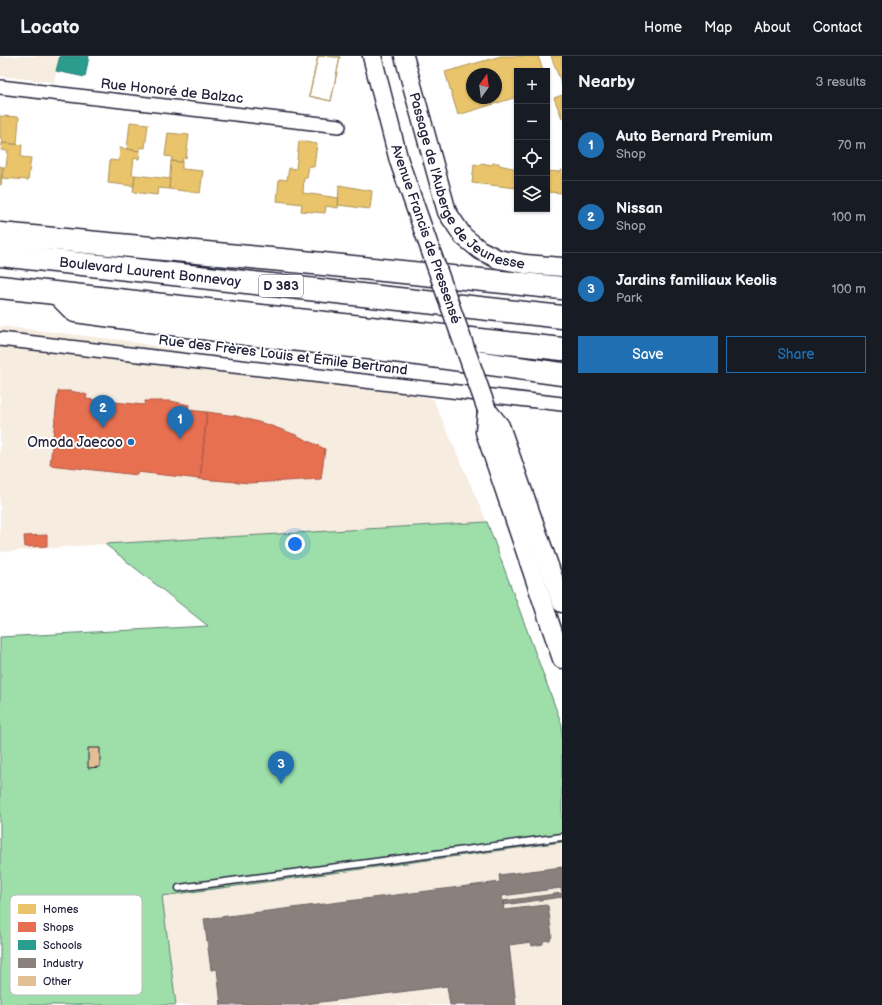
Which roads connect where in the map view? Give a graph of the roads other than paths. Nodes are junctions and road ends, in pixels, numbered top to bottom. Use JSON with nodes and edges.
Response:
{"nodes":[{"id":1,"x":372,"y":56,"type":"edge"},
{"id":2,"x":404,"y":56,"type":"edge"},
{"id":3,"x":0,"y":87,"type":"edge"},
{"id":4,"x":340,"y":126,"type":"dead end"},
{"id":5,"x":0,"y":234,"type":"edge"},
{"id":6,"x":0,"y":255,"type":"edge"},
{"id":7,"x":562,"y":267,"type":"edge"},
{"id":8,"x":0,"y":287,"type":"edge"},
{"id":9,"x":562,"y":288,"type":"edge"},
{"id":10,"x":58,"y":294,"type":"junction"},
{"id":11,"x":562,"y":318,"type":"edge"},
{"id":12,"x":0,"y":339,"type":"edge"},
{"id":13,"x":562,"y":348,"type":"edge"},
{"id":14,"x":562,"y":374,"type":"edge"},
{"id":15,"x":562,"y":404,"type":"edge"},
{"id":16,"x":487,"y":410,"type":"junction"},
{"id":17,"x":562,"y":603,"type":"edge"},
{"id":18,"x":559,"y":637,"type":"edge"},
{"id":19,"x":562,"y":660,"type":"edge"},
{"id":20,"x":562,"y":837,"type":"edge"},
{"id":21,"x":179,"y":888,"type":"dead end"}],
"edges":[{"from":1,"to":16,"type":"street","name":"Avenue Francis de Pressensé","bridge":true},
{"from":2,"to":7,"type":"street","name":"Passage de l'Auberge de Jeunesse"},
{"from":3,"to":4,"type":"street","name":"Rue Honoré de Balzac"},
{"from":5,"to":9,"type":"highway"},
{"from":6,"to":11,"type":"highway","name":"Boulevard Laurent Bonnevay","number":"D 383"},
{"from":8,"to":10,"type":"highway","number":"D 383"},
{"from":10,"to":13,"type":"highway","number":"D 383"},
{"from":10,"to":14,"type":"highway"},
{"from":12,"to":15,"type":"street","name":"Rue des Frères Louis et Émile Bertrand"},
{"from":16,"to":17,"type":"street","name":"Avenue Francis de Pressensé"},
{"from":16,"to":18,"type":"street","name":"Avenue Francis de Pressensé"},
{"from":18,"to":19,"type":"street","name":"Avenue Francis de Pressensé"},
{"from":20,"to":21,"type":"lane"}]}
